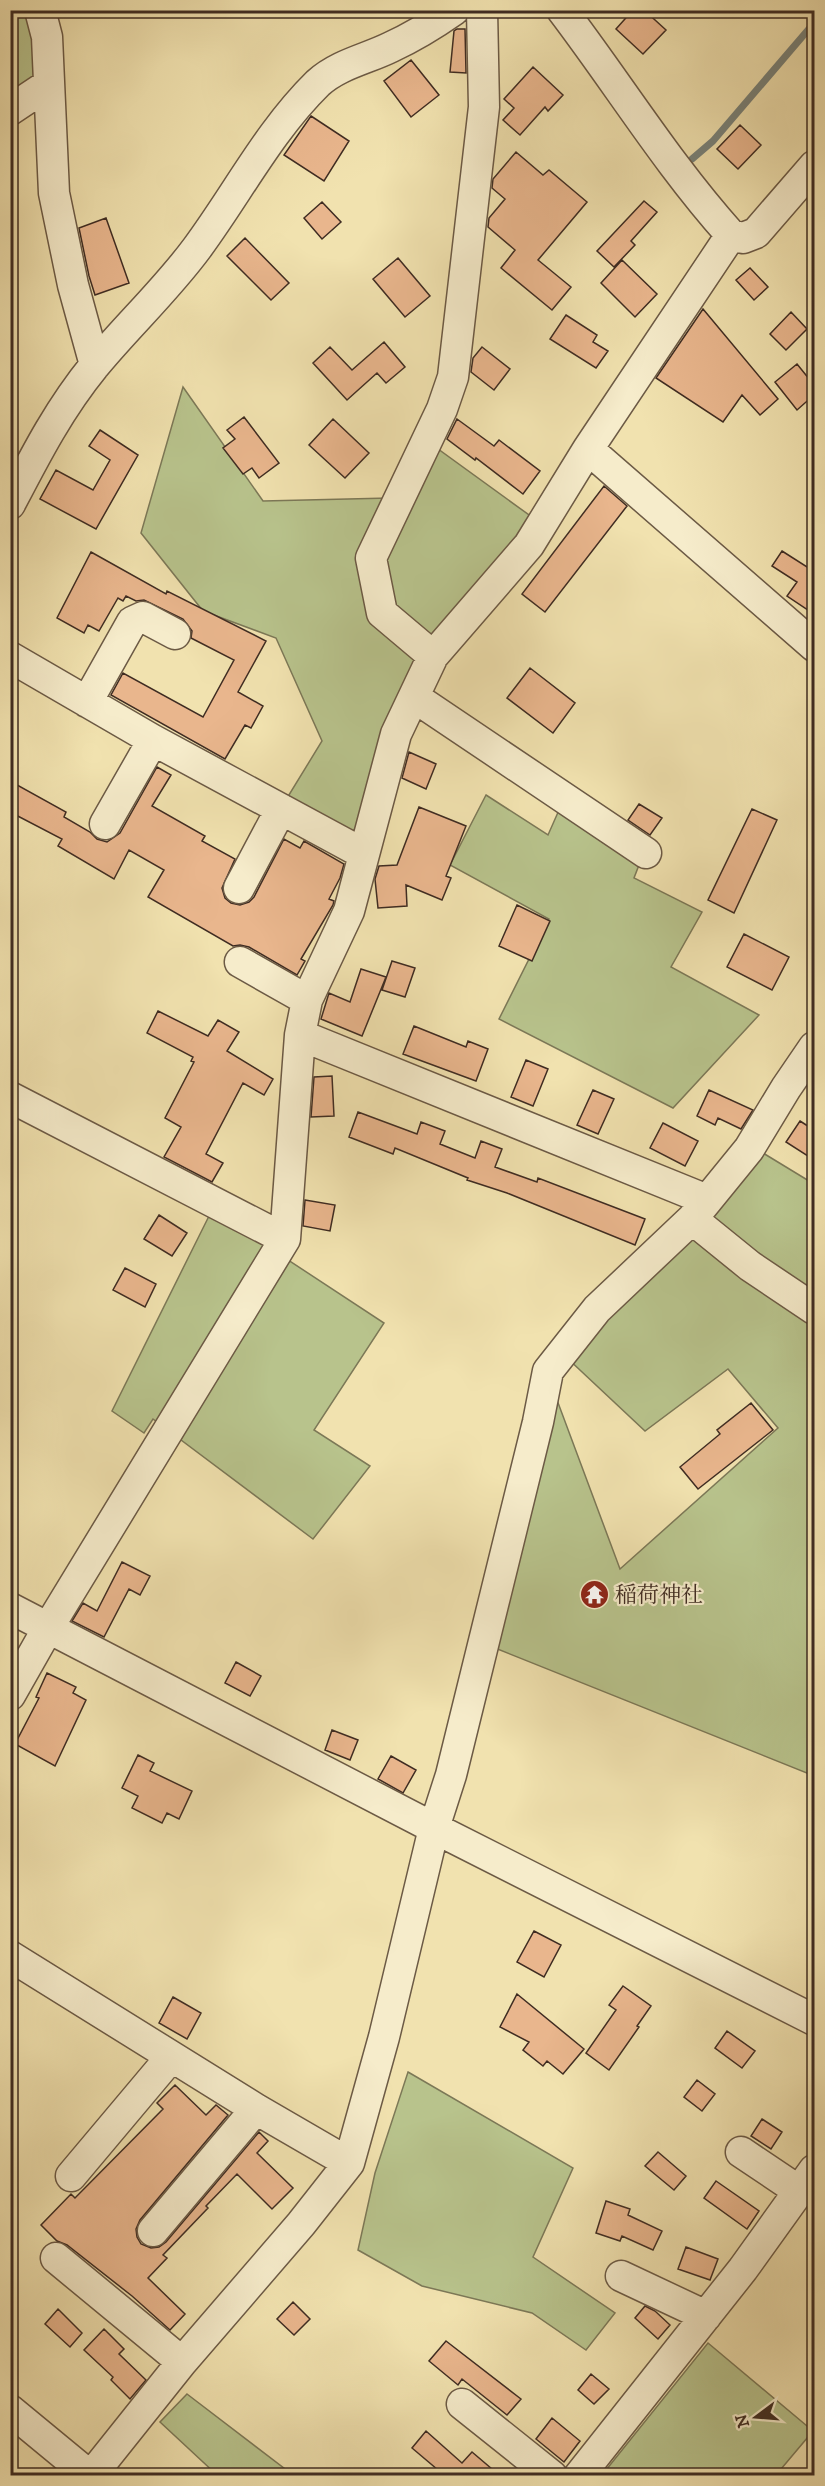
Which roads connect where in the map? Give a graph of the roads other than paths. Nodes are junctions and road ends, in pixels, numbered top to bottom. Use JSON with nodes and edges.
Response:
{"nodes":[{"id":1,"x":40,"y":10,"type":"edge"},
{"id":2,"x":454,"y":10,"type":"edge"},
{"id":3,"x":482,"y":10,"type":"edge"},
{"id":4,"x":562,"y":10,"type":"edge"},
{"id":5,"x":49,"y":84,"type":"junction"},
{"id":6,"x":10,"y":110,"type":"edge"},
{"id":7,"x":814,"y":166,"type":"edge"},
{"id":8,"x":731,"y":235,"type":"junction"},
{"id":9,"x":95,"y":365,"type":"junction"},
{"id":10,"x":588,"y":449,"type":"junction"},
{"id":11,"x":10,"y":504,"type":"edge"},
{"id":12,"x":175,"y":634,"type":"dead end"},
{"id":13,"x":814,"y":646,"type":"edge"},
{"id":14,"x":433,"y":656,"type":"junction"},
{"id":15,"x":14,"y":670,"type":"edge"},
{"id":16,"x":414,"y":697,"type":"junction"},
{"id":17,"x":87,"y":702,"type":"junction"},
{"id":18,"x":153,"y":740,"type":"junction"},
{"id":19,"x":282,"y":810,"type":"junction"},
{"id":20,"x":105,"y":824,"type":"dead end"},
{"id":21,"x":646,"y":853,"type":"dead end"},
{"id":22,"x":364,"y":854,"type":"junction"},
{"id":23,"x":239,"y":888,"type":"dead end"},
{"id":24,"x":240,"y":962,"type":"dead end"},
{"id":25,"x":307,"y":1000,"type":"junction"},
{"id":26,"x":300,"y":1035,"type":"junction"},
{"id":27,"x":814,"y":1047,"type":"edge"},
{"id":28,"x":10,"y":1097,"type":"edge"},
{"id":29,"x":699,"y":1209,"type":"junction"},
{"id":30,"x":285,"y":1239,"type":"junction"},
{"id":31,"x":814,"y":1308,"type":"edge"},
{"id":32,"x":10,"y":1608,"type":"edge"},
{"id":33,"x":48,"y":1628,"type":"junction"},
{"id":34,"x":10,"y":1695,"type":"edge"},
{"id":35,"x":434,"y":1828,"type":"junction"},
{"id":36,"x":10,"y":1956,"type":"edge"},
{"id":37,"x":814,"y":2020,"type":"edge"},
{"id":38,"x":171,"y":2057,"type":"junction"},
{"id":39,"x":256,"y":2109,"type":"junction"},
{"id":40,"x":741,"y":2152,"type":"dead end"},
{"id":41,"x":349,"y":2163,"type":"junction"},
{"id":42,"x":71,"y":2175,"type":"dead end"},
{"id":43,"x":807,"y":2181,"type":"edge"},
{"id":44,"x":153,"y":2231,"type":"dead end"},
{"id":45,"x":56,"y":2259,"type":"dead end"},
{"id":46,"x":621,"y":2276,"type":"dead end"},
{"id":47,"x":706,"y":2316,"type":"junction"},
{"id":48,"x":182,"y":2362,"type":"junction"},
{"id":49,"x":462,"y":2404,"type":"dead end"},
{"id":50,"x":10,"y":2410,"type":"edge"},
{"id":51,"x":91,"y":2475,"type":"edge"},
{"id":52,"x":552,"y":2475,"type":"edge"},
{"id":53,"x":579,"y":2475,"type":"edge"}],
"edges":[{"from":1,"to":5,"type":"street"},
{"from":2,"to":9,"type":"street"},
{"from":3,"to":14,"type":"street"},
{"from":4,"to":8,"type":"street"},
{"from":5,"to":6,"type":"street"},
{"from":5,"to":9,"type":"street"},
{"from":7,"to":8,"type":"street"},
{"from":8,"to":10,"type":"street"},
{"from":9,"to":11,"type":"street"},
{"from":10,"to":13,"type":"street"},
{"from":10,"to":14,"type":"street"},
{"from":12,"to":17,"type":"street"},
{"from":14,"to":16,"type":"street"},
{"from":15,"to":17,"type":"street"},
{"from":16,"to":21,"type":"street"},
{"from":16,"to":22,"type":"street"},
{"from":17,"to":18,"type":"street"},
{"from":18,"to":19,"type":"street"},
{"from":18,"to":20,"type":"street"},
{"from":19,"to":22,"type":"street"},
{"from":19,"to":23,"type":"street"},
{"from":22,"to":25,"type":"street"},
{"from":24,"to":25,"type":"street"},
{"from":25,"to":26,"type":"street"},
{"from":26,"to":29,"type":"street"},
{"from":26,"to":30,"type":"street"},
{"from":27,"to":29,"type":"street"},
{"from":28,"to":30,"type":"street"},
{"from":29,"to":31,"type":"street"},
{"from":29,"to":35,"type":"street"},
{"from":30,"to":33,"type":"street"},
{"from":32,"to":33,"type":"street"},
{"from":33,"to":34,"type":"street"},
{"from":33,"to":35,"type":"street"},
{"from":35,"to":37,"type":"street"},
{"from":35,"to":41,"type":"street"},
{"from":36,"to":38,"type":"street"},
{"from":38,"to":39,"type":"street"},
{"from":38,"to":42,"type":"street"},
{"from":39,"to":41,"type":"street"},
{"from":39,"to":44,"type":"street"},
{"from":40,"to":43,"type":"street"},
{"from":41,"to":48,"type":"street"},
{"from":43,"to":47,"type":"street"},
{"from":45,"to":48,"type":"street"},
{"from":46,"to":47,"type":"street"},
{"from":47,"to":53,"type":"street"},
{"from":48,"to":51,"type":"street"},
{"from":49,"to":52,"type":"street"},
{"from":50,"to":51,"type":"street"}]}
